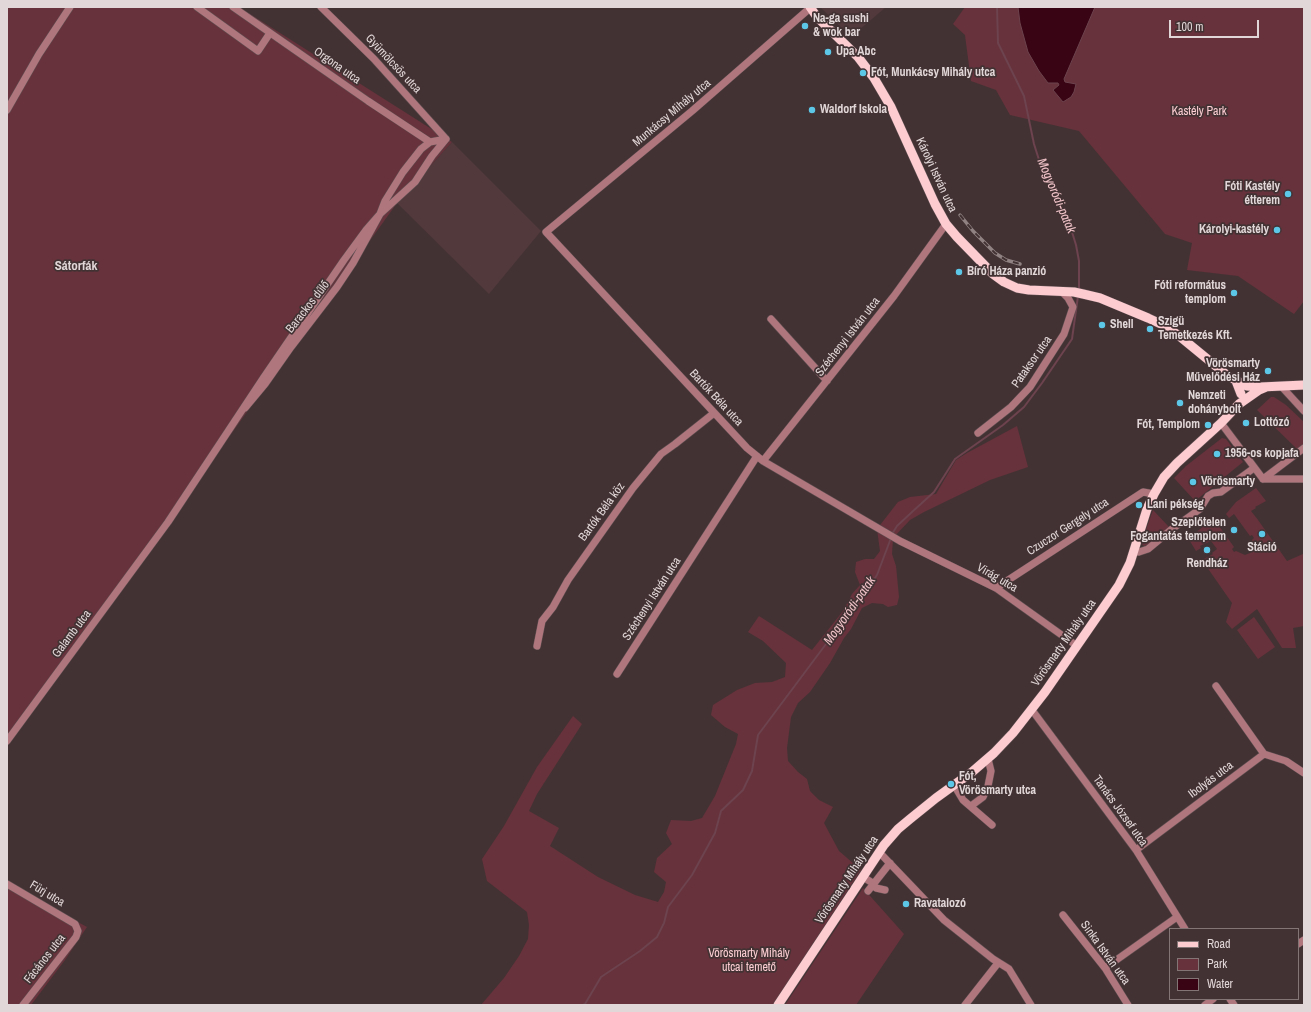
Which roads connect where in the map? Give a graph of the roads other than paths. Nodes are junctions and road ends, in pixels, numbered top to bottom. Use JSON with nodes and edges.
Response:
{"nodes":[{"id":1,"x":70,"y":7,"type":"edge"},
{"id":2,"x":197,"y":7,"type":"edge"},
{"id":3,"x":233,"y":7,"type":"edge"},
{"id":4,"x":321,"y":7,"type":"edge"},
{"id":5,"x":810,"y":7,"type":"edge"},
{"id":6,"x":270,"y":33,"type":"junction"},
{"id":7,"x":7,"y":110,"type":"edge"},
{"id":8,"x":446,"y":138,"type":"junction"},
{"id":9,"x":430,"y":142,"type":"junction"},
{"id":10,"x":380,"y":214,"type":"junction"},
{"id":11,"x":946,"y":224,"type":"junction"},
{"id":12,"x":546,"y":232,"type":"joint"},
{"id":13,"x":1061,"y":291,"type":"junction"},
{"id":14,"x":771,"y":319,"type":"dead end"},
{"id":15,"x":827,"y":380,"type":"junction"},
{"id":16,"x":1236,"y":381,"type":"junction"},
{"id":17,"x":1304,"y":384,"type":"edge"},
{"id":18,"x":1247,"y":386,"type":"junction"},
{"id":19,"x":1281,"y":386,"type":"junction"},
{"id":20,"x":1266,"y":387,"type":"junction"},
{"id":21,"x":1241,"y":400,"type":"junction"},
{"id":22,"x":1304,"y":411,"type":"edge"},
{"id":23,"x":714,"y":413,"type":"junction"},
{"id":24,"x":1221,"y":423,"type":"junction"},
{"id":25,"x":978,"y":433,"type":"dead end"},
{"id":26,"x":1304,"y":448,"type":"edge"},
{"id":27,"x":757,"y":456,"type":"junction"},
{"id":28,"x":763,"y":461,"type":"junction"},
{"id":29,"x":1254,"y":468,"type":"junction"},
{"id":30,"x":1263,"y":479,"type":"junction"},
{"id":31,"x":1304,"y":480,"type":"edge"},
{"id":32,"x":1154,"y":494,"type":"junction"},
{"id":33,"x":154,"y":539,"type":"joint"},
{"id":34,"x":900,"y":541,"type":"joint"},
{"id":35,"x":1133,"y":552,"type":"junction"},
{"id":36,"x":996,"y":588,"type":"junction"},
{"id":37,"x":537,"y":646,"type":"dead end"},
{"id":38,"x":1077,"y":646,"type":"junction"},
{"id":39,"x":617,"y":674,"type":"dead end"},
{"id":40,"x":1216,"y":686,"type":"dead end"},
{"id":41,"x":1032,"y":710,"type":"junction"},
{"id":42,"x":7,"y":741,"type":"edge"},
{"id":43,"x":1264,"y":754,"type":"junction"},
{"id":44,"x":988,"y":759,"type":"junction"},
{"id":45,"x":1304,"y":773,"type":"edge"},
{"id":46,"x":954,"y":785,"type":"junction"},
{"id":47,"x":971,"y":806,"type":"junction"},
{"id":48,"x":992,"y":825,"type":"dead end"},
{"id":49,"x":1136,"y":850,"type":"junction"},
{"id":50,"x":879,"y":852,"type":"junction"},
{"id":51,"x":890,"y":863,"type":"junction"},
{"id":52,"x":863,"y":877,"type":"junction"},
{"id":53,"x":7,"y":884,"type":"edge"},
{"id":54,"x":873,"y":884,"type":"junction"},
{"id":55,"x":885,"y":890,"type":"dead end"},
{"id":56,"x":868,"y":891,"type":"dead end"},
{"id":57,"x":1063,"y":914,"type":"dead end"},
{"id":58,"x":1177,"y":916,"type":"junction"},
{"id":59,"x":75,"y":924,"type":"joint"},
{"id":60,"x":1184,"y":928,"type":"edge"},
{"id":61,"x":998,"y":963,"type":"junction"},
{"id":62,"x":1105,"y":968,"type":"junction"},
{"id":63,"x":23,"y":1005,"type":"edge"},
{"id":64,"x":778,"y":1005,"type":"edge"},
{"id":65,"x":965,"y":1005,"type":"edge"},
{"id":66,"x":1031,"y":1005,"type":"edge"},
{"id":67,"x":1128,"y":1005,"type":"edge"}],
"edges":[{"from":1,"to":7,"type":"street"},
{"from":2,"to":6,"type":"street"},
{"from":3,"to":6,"type":"street","name":"Orgona utca"},
{"from":4,"to":8,"type":"street","name":"Gyümölcsös utca"},
{"from":5,"to":11,"type":"main road","name":"Károlyi István utca"},
{"from":5,"to":12,"type":"street","name":"Munkácsy Mihály utca"},
{"from":6,"to":9,"type":"street","name":"Orgona utca"},
{"from":8,"to":9,"type":"street","name":"Barackos dűlő"},
{"from":8,"to":10,"type":"street","name":"Barackos dűlő"},
{"from":9,"to":10,"type":"street","name":"Barackos dűlő"},
{"from":10,"to":33,"type":"street","name":"Barackos dűlő"},
{"from":11,"to":13,"type":"main road","name":"Károlyi István utca"},
{"from":11,"to":15,"type":"street","name":"Széchenyi István utca"},
{"from":12,"to":23,"type":"street","name":"Bartók Béla utca"},
{"from":13,"to":16,"type":"main road","name":"Károlyi István utca"},
{"from":13,"to":25,"type":"street","name":"Pataksor utca"},
{"from":14,"to":15,"type":"street"},
{"from":15,"to":28,"type":"street","name":"Széchenyi István utca"},
{"from":16,"to":18,"type":"main road","name":"Károlyi István utca"},
{"from":16,"to":21,"type":"main road"},
{"from":17,"to":19,"type":"main road"},
{"from":18,"to":20,"type":"main road"},
{"from":18,"to":21,"type":"main road"},
{"from":19,"to":20,"type":"main road"},
{"from":19,"to":22,"type":"street"},
{"from":20,"to":21,"type":"main road","name":"Vörösmarty Mihály utca"},
{"from":21,"to":24,"type":"main road","name":"Vörösmarty Mihály utca"},
{"from":23,"to":27,"type":"street","name":"Bartók Béla utca"},
{"from":23,"to":37,"type":"street","name":"Bartók Béla köz"},
{"from":24,"to":29,"type":"street"},
{"from":24,"to":32,"type":"main road","name":"Vörösmarty Mihály utca"},
{"from":26,"to":30,"type":"street"},
{"from":27,"to":28,"type":"street","name":"Bartók Béla utca"},
{"from":27,"to":39,"type":"street","name":"Széchenyi István utca"},
{"from":28,"to":34,"type":"street","name":"Bartók Béla utca"},
{"from":29,"to":30,"type":"street"},
{"from":29,"to":35,"type":"street"},
{"from":30,"to":31,"type":"street"},
{"from":32,"to":35,"type":"main road","name":"Vörösmarty Mihály utca"},
{"from":32,"to":36,"type":"street","name":"Czuczor Gergely utca"},
{"from":33,"to":42,"type":"street","name":"Galamb utca"},
{"from":34,"to":36,"type":"street","name":"Virág utca"},
{"from":35,"to":38,"type":"main road","name":"Vörösmarty Mihály utca"},
{"from":36,"to":38,"type":"street","name":"Virág utca"},
{"from":38,"to":41,"type":"main road","name":"Vörösmarty Mihály utca"},
{"from":40,"to":43,"type":"street"},
{"from":41,"to":44,"type":"main road","name":"Vörösmarty Mihály utca"},
{"from":41,"to":49,"type":"street","name":"Tanács József utca"},
{"from":43,"to":45,"type":"street"},
{"from":43,"to":49,"type":"street","name":"Ibolyás utca"},
{"from":44,"to":46,"type":"main road","name":"Vörösmarty Mihály utca"},
{"from":44,"to":47,"type":"street"},
{"from":46,"to":47,"type":"street"},
{"from":46,"to":50,"type":"main road","name":"Vörösmarty Mihály utca"},
{"from":47,"to":48,"type":"street"},
{"from":49,"to":58,"type":"street","name":"Tanács József utca"},
{"from":50,"to":51,"type":"street"},
{"from":50,"to":52,"type":"main road","name":"Vörösmarty Mihály utca"},
{"from":51,"to":54,"type":"street"},
{"from":51,"to":61,"type":"street"},
{"from":52,"to":54,"type":"street"},
{"from":52,"to":64,"type":"main road","name":"Vörösmarty Mihály utca"},
{"from":53,"to":59,"type":"street","name":"Fürj utca"},
{"from":54,"to":55,"type":"street"},
{"from":54,"to":56,"type":"street"},
{"from":57,"to":62,"type":"street","name":"Sinka István utca"},
{"from":58,"to":60,"type":"street","name":"Tanács József utca"},
{"from":58,"to":62,"type":"street"},
{"from":59,"to":63,"type":"street","name":"Fácános utca"},
{"from":61,"to":65,"type":"street"},
{"from":61,"to":66,"type":"street"},
{"from":62,"to":67,"type":"street","name":"Sinka István utca"}]}
